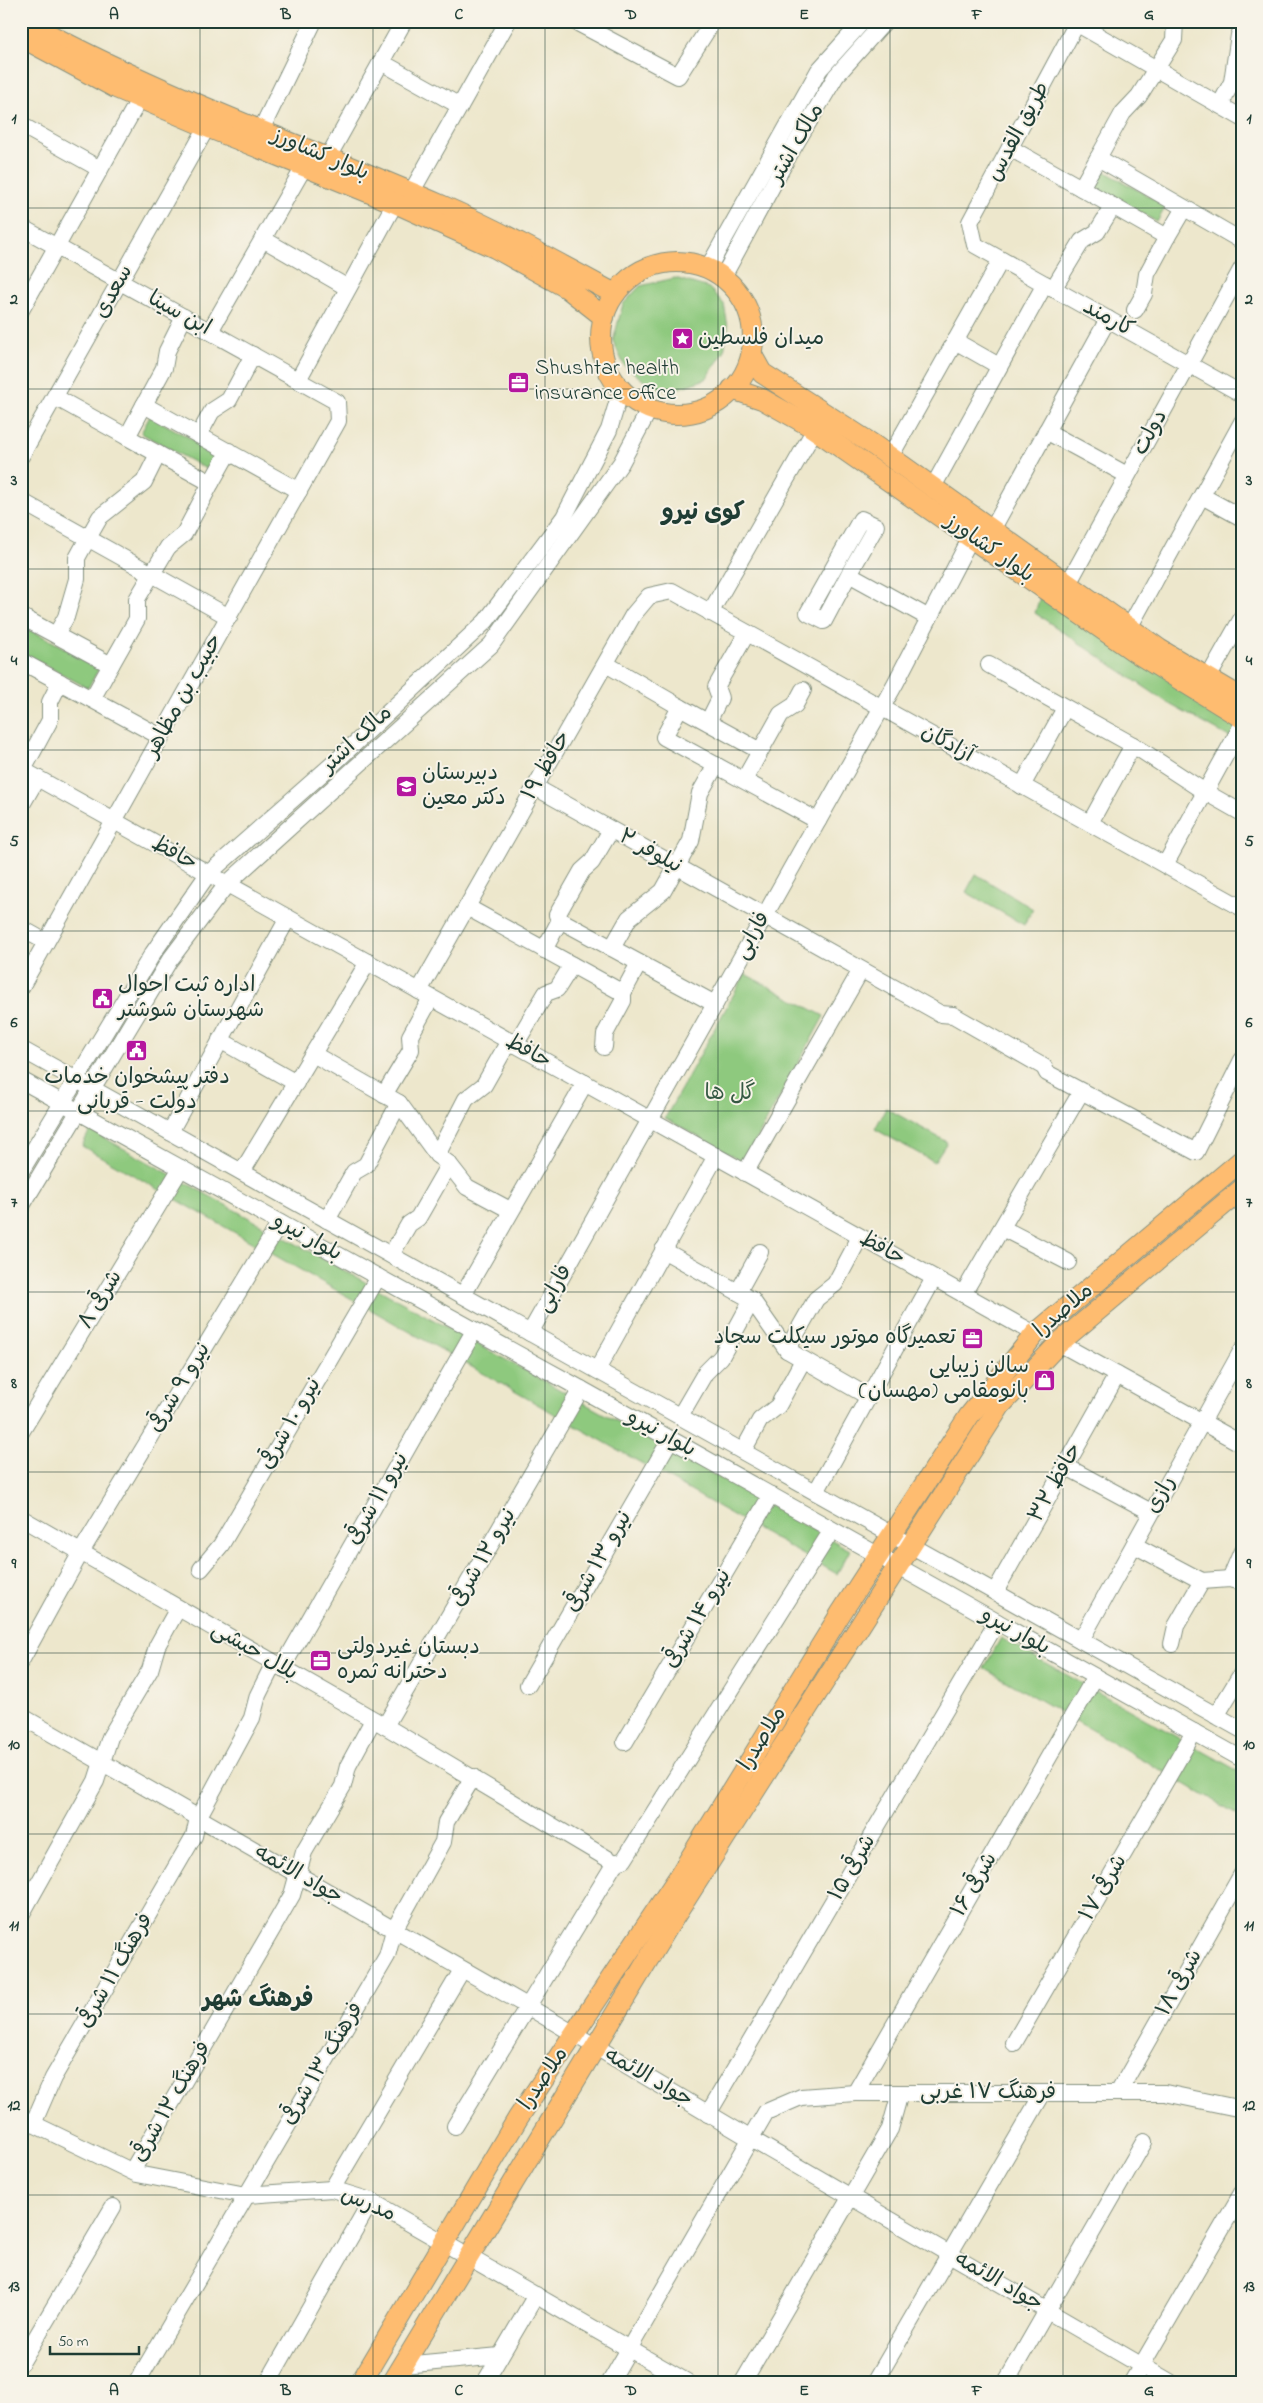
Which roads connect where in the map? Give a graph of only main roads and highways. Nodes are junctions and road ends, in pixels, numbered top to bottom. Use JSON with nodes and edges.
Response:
{"nodes":[{"id":1,"x":26,"y":26,"type":"edge"},
{"id":2,"x":403,"y":198,"type":"junction"},
{"id":3,"x":615,"y":294,"type":"junction"},
{"id":4,"x":604,"y":317,"type":"junction"},
{"id":5,"x":752,"y":355,"type":"junction"},
{"id":6,"x":732,"y":389,"type":"junction"},
{"id":7,"x":1063,"y":591,"type":"junction"},
{"id":8,"x":1242,"y":698,"type":"edge"},
{"id":9,"x":1242,"y":718,"type":"edge"},
{"id":10,"x":1242,"y":1160,"type":"edge"},
{"id":11,"x":1242,"y":1189,"type":"edge"},
{"id":12,"x":398,"y":2373,"type":"edge"},
{"id":13,"x":360,"y":2382,"type":"edge"}],
"edges":[{"from":1,"to":2,"type":"main road","name":"بلوار کشاورز"},
{"from":1,"to":2,"type":"main road","name":"بلوار کشاورز"},
{"from":2,"to":3,"type":"main road","name":"بلوار کشاورز"},
{"from":2,"to":4,"type":"main road","name":"بلوار کشاورز"},
{"from":3,"to":4,"type":"main road"},
{"from":3,"to":5,"type":"main road"},
{"from":4,"to":6,"type":"main road"},
{"from":5,"to":6,"type":"main road"},
{"from":5,"to":7,"type":"main road","name":"بلوار کشاورز"},
{"from":6,"to":7,"type":"main road","name":"بلوار کشاورز"},
{"from":7,"to":8,"type":"main road","name":"بلوار کشاورز"},
{"from":7,"to":9,"type":"main road","name":"بلوار کشاورز"},
{"from":10,"to":13,"type":"main road","name":"ملاصدرا"},
{"from":11,"to":12,"type":"main road","name":"ملاصدرا"}]}
